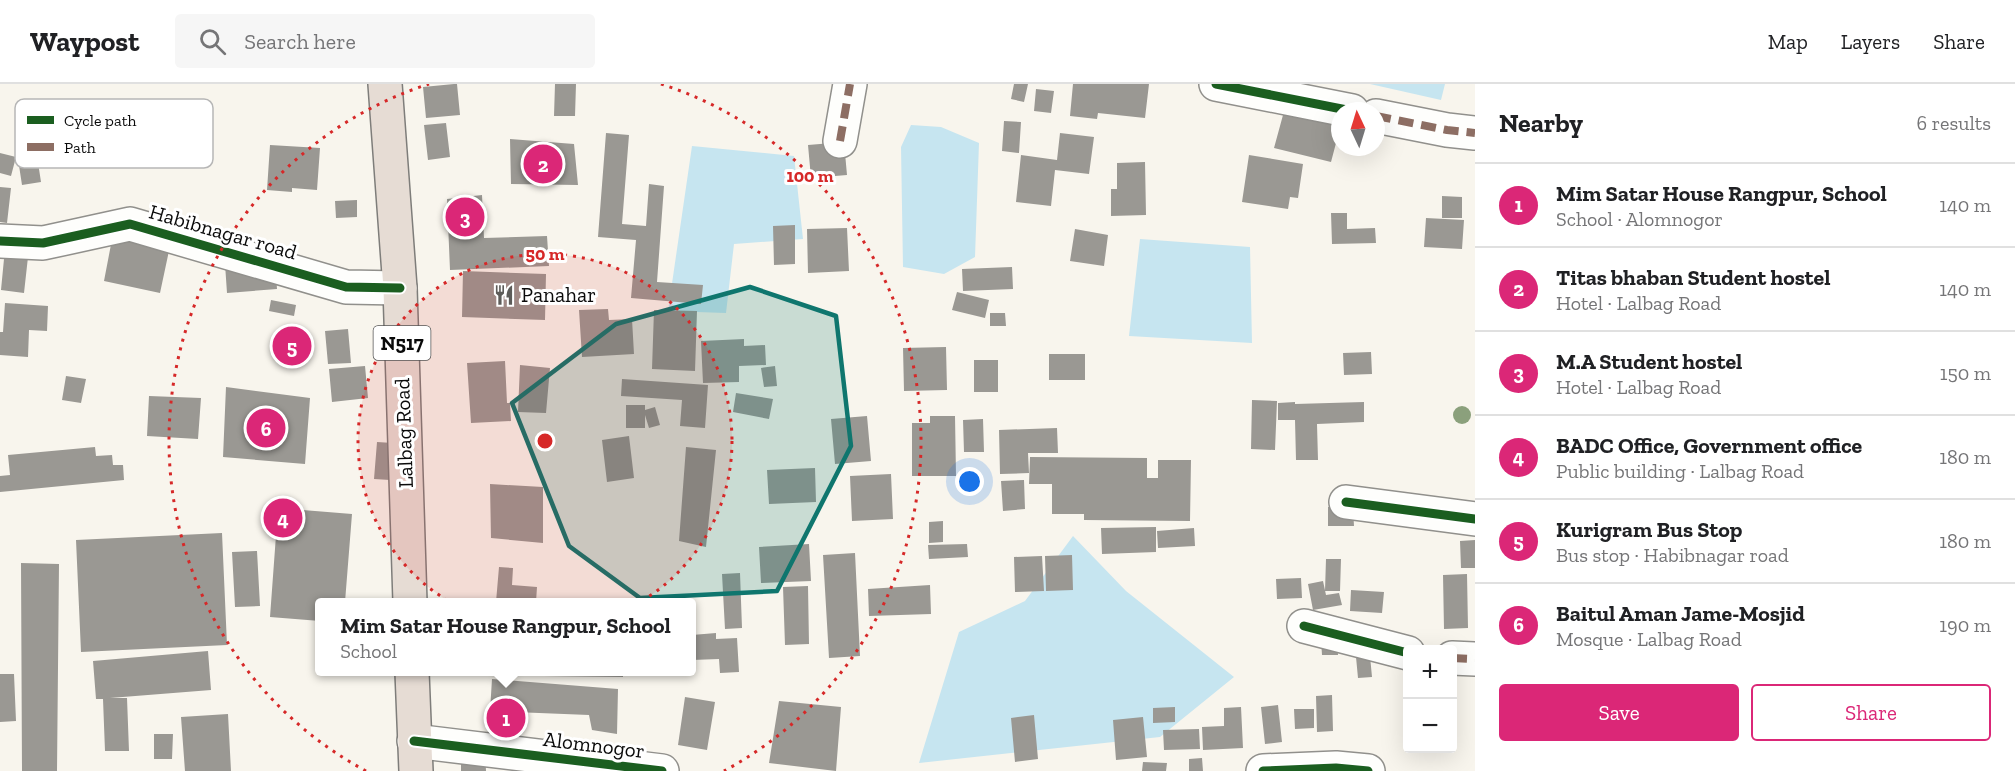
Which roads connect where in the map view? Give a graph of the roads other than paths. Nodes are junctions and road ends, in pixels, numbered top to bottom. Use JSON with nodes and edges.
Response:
{"nodes":[{"id":1,"x":385,"y":84,"type":"edge"},
{"id":2,"x":850,"y":84,"type":"edge"},
{"id":3,"x":1216,"y":84,"type":"edge"},
{"id":4,"x":1331,"y":107,"type":"edge"},
{"id":5,"x":1385,"y":118,"type":"edge"},
{"id":6,"x":1475,"y":133,"type":"edge"},
{"id":7,"x":840,"y":141,"type":"dead end"},
{"id":8,"x":0,"y":241,"type":"edge"},
{"id":9,"x":400,"y":288,"type":"junction"},
{"id":10,"x":1346,"y":502,"type":"dead end"},
{"id":11,"x":1475,"y":519,"type":"edge"},
{"id":12,"x":410,"y":598,"type":"edge"},
{"id":13,"x":1304,"y":626,"type":"dead end"},
{"id":14,"x":1403,"y":652,"type":"edge"},
{"id":15,"x":1457,"y":658,"type":"edge"},
{"id":16,"x":1475,"y":659,"type":"edge"},
{"id":17,"x":412,"y":676,"type":"edge"},
{"id":18,"x":415,"y":756,"type":"edge"},
{"id":19,"x":662,"y":771,"type":"edge"},
{"id":20,"x":1263,"y":771,"type":"edge"},
{"id":21,"x":1368,"y":771,"type":"edge"}],
"edges":[{"from":1,"to":9,"type":"highway","name":"Lalbag Road","number":"N517"},
{"from":2,"to":7,"type":"street"},
{"from":3,"to":4,"type":"street"},
{"from":5,"to":6,"type":"street"},
{"from":8,"to":9,"type":"street","name":"Habibnagar road"},
{"from":9,"to":12,"type":"highway","name":"Lalbag Road","number":"N517"},
{"from":10,"to":11,"type":"street"},
{"from":13,"to":14,"type":"street"},
{"from":15,"to":16,"type":"street"},
{"from":17,"to":18,"type":"highway"},
{"from":18,"to":19,"type":"street","name":"Alomnogor"},
{"from":20,"to":21,"type":"street"}]}
